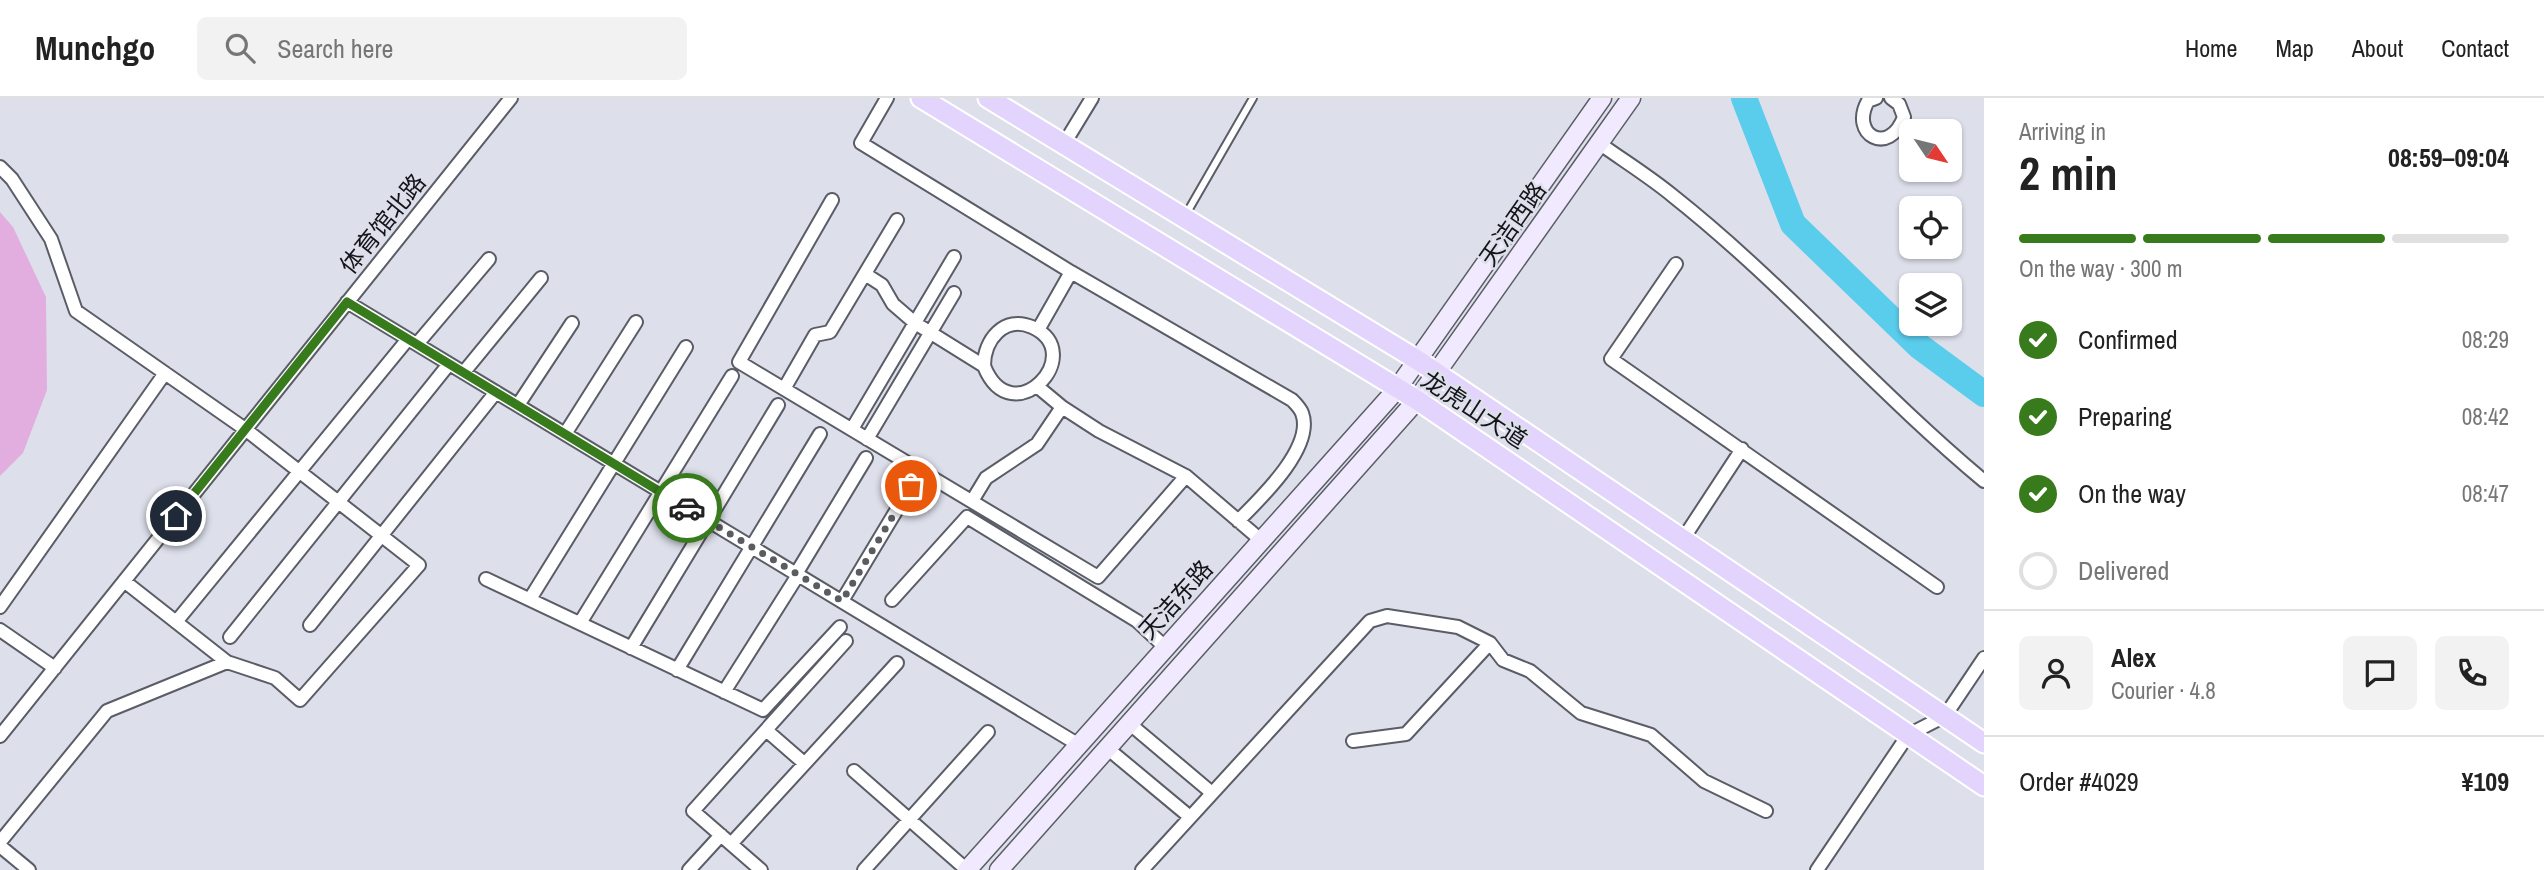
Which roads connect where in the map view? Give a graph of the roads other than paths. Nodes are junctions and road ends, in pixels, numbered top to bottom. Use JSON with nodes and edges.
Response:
{"nodes":[{"id":1,"x":510,"y":98,"type":"edge"},
{"id":2,"x":887,"y":98,"type":"edge"},
{"id":3,"x":921,"y":98,"type":"edge"},
{"id":4,"x":988,"y":98,"type":"edge"},
{"id":5,"x":1092,"y":98,"type":"edge"},
{"id":6,"x":1253,"y":98,"type":"edge"},
{"id":7,"x":1602,"y":98,"type":"edge"},
{"id":8,"x":1870,"y":99,"type":"edge"},
{"id":9,"x":1630,"y":100,"type":"edge"},
{"id":10,"x":1898,"y":100,"type":"edge"},
{"id":11,"x":1064,"y":144,"type":"junction"},
{"id":12,"x":1599,"y":144,"type":"junction"},
{"id":13,"x":0,"y":167,"type":"edge"},
{"id":14,"x":832,"y":200,"type":"dead end"},
{"id":15,"x":1184,"y":218,"type":"junction"},
{"id":16,"x":897,"y":220,"type":"dead end"},
{"id":17,"x":954,"y":257,"type":"dead end"},
{"id":18,"x":489,"y":259,"type":"dead end"},
{"id":19,"x":1676,"y":264,"type":"dead end"},
{"id":20,"x":1071,"y":272,"type":"junction"},
{"id":21,"x":865,"y":274,"type":"junction"},
{"id":22,"x":541,"y":278,"type":"dead end"},
{"id":23,"x":954,"y":293,"type":"dead end"},
{"id":24,"x":347,"y":302,"type":"junction"},
{"id":25,"x":636,"y":322,"type":"dead end"},
{"id":26,"x":572,"y":323,"type":"dead end"},
{"id":27,"x":915,"y":323,"type":"junction"},
{"id":28,"x":1038,"y":330,"type":"junction"},
{"id":29,"x":931,"y":332,"type":"junction"},
{"id":30,"x":412,"y":341,"type":"junction"},
{"id":31,"x":686,"y":348,"type":"dead end"},
{"id":32,"x":1419,"y":361,"type":"junction"},
{"id":33,"x":449,"y":363,"type":"junction"},
{"id":34,"x":985,"y":366,"type":"junction"},
{"id":35,"x":464,"y":372,"type":"junction"},
{"id":36,"x":165,"y":373,"type":"junction"},
{"id":37,"x":1438,"y":374,"type":"junction"},
{"id":38,"x":732,"y":376,"type":"dead end"},
{"id":39,"x":1038,"y":387,"type":"junction"},
{"id":40,"x":784,"y":388,"type":"junction"},
{"id":41,"x":1397,"y":389,"type":"junction"},
{"id":42,"x":496,"y":392,"type":"junction"},
{"id":43,"x":1418,"y":400,"type":"junction"},
{"id":44,"x":518,"y":405,"type":"junction"},
{"id":45,"x":778,"y":405,"type":"dead end"},
{"id":46,"x":1062,"y":407,"type":"junction"},
{"id":47,"x":245,"y":429,"type":"junction"},
{"id":48,"x":852,"y":429,"type":"junction"},
{"id":49,"x":820,"y":433,"type":"dead end"},
{"id":50,"x":565,"y":434,"type":"junction"},
{"id":51,"x":867,"y":439,"type":"junction"},
{"id":52,"x":1742,"y":449,"type":"junction"},
{"id":53,"x":866,"y":458,"type":"dead end"},
{"id":54,"x":613,"y":463,"type":"junction"},
{"id":55,"x":299,"y":471,"type":"junction"},
{"id":56,"x":1186,"y":476,"type":"junction"},
{"id":57,"x":1984,"y":481,"type":"edge"},
{"id":58,"x":911,"y":486,"type":"dead end"},
{"id":59,"x":660,"y":491,"type":"junction"},
{"id":60,"x":972,"y":501,"type":"junction"},
{"id":61,"x":337,"y":502,"type":"junction"},
{"id":62,"x":709,"y":521,"type":"junction"},
{"id":63,"x":1238,"y":521,"type":"junction"},
{"id":64,"x":381,"y":536,"type":"junction"},
{"id":65,"x":1683,"y":539,"type":"junction"},
{"id":66,"x":1262,"y":541,"type":"junction"},
{"id":67,"x":753,"y":548,"type":"junction"},
{"id":68,"x":797,"y":574,"type":"junction"},
{"id":69,"x":486,"y":579,"type":"dead end"},
{"id":70,"x":124,"y":581,"type":"junction"},
{"id":71,"x":1937,"y":587,"type":"dead end"},
{"id":72,"x":530,"y":600,"type":"junction"},
{"id":73,"x":892,"y":600,"type":"dead end"},
{"id":74,"x":842,"y":601,"type":"junction"},
{"id":75,"x":0,"y":607,"type":"edge"},
{"id":76,"x":176,"y":622,"type":"junction"},
{"id":77,"x":580,"y":623,"type":"junction"},
{"id":78,"x":310,"y":625,"type":"dead end"},
{"id":79,"x":840,"y":627,"type":"dead end"},
{"id":80,"x":0,"y":630,"type":"edge"},
{"id":81,"x":230,"y":637,"type":"dead end"},
{"id":82,"x":846,"y":641,"type":"dead end"},
{"id":83,"x":1490,"y":643,"type":"junction"},
{"id":84,"x":631,"y":648,"type":"junction"},
{"id":85,"x":1166,"y":648,"type":"junction"},
{"id":86,"x":1984,"y":658,"type":"edge"},
{"id":87,"x":227,"y":662,"type":"junction"},
{"id":88,"x":897,"y":663,"type":"dead end"},
{"id":89,"x":55,"y":668,"type":"junction"},
{"id":90,"x":677,"y":670,"type":"junction"},
{"id":91,"x":724,"y":692,"type":"junction"},
{"id":92,"x":1945,"y":716,"type":"junction"},
{"id":93,"x":1130,"y":724,"type":"junction"},
{"id":94,"x":766,"y":730,"type":"junction"},
{"id":95,"x":988,"y":732,"type":"dead end"},
{"id":96,"x":1908,"y":735,"type":"junction"},
{"id":97,"x":0,"y":736,"type":"edge"},
{"id":98,"x":1353,"y":741,"type":"dead end"},
{"id":99,"x":1984,"y":743,"type":"edge"},
{"id":100,"x":1079,"y":745,"type":"junction"},
{"id":101,"x":1107,"y":748,"type":"junction"},
{"id":102,"x":804,"y":763,"type":"junction"},
{"id":103,"x":854,"y":771,"type":"dead end"},
{"id":104,"x":1984,"y":786,"type":"edge"},
{"id":105,"x":1212,"y":793,"type":"junction"},
{"id":106,"x":1766,"y":811,"type":"dead end"},
{"id":107,"x":1191,"y":817,"type":"junction"},
{"id":108,"x":910,"y":819,"type":"junction"},
{"id":109,"x":721,"y":835,"type":"junction"},
{"id":110,"x":0,"y":844,"type":"edge"},
{"id":111,"x":732,"y":845,"type":"junction"},
{"id":112,"x":29,"y":870,"type":"edge"},
{"id":113,"x":689,"y":870,"type":"edge"},
{"id":114,"x":761,"y":870,"type":"edge"},
{"id":115,"x":864,"y":870,"type":"edge"},
{"id":116,"x":967,"y":870,"type":"edge"},
{"id":117,"x":999,"y":870,"type":"edge"},
{"id":118,"x":1142,"y":870,"type":"edge"},
{"id":119,"x":1816,"y":870,"type":"edge"}],
"edges":[{"from":1,"to":24,"type":"street","name":"体育馆北路"},
{"from":2,"to":20,"type":"street"},
{"from":3,"to":41,"type":"main road","name":"龙虎山大道"},
{"from":4,"to":11,"type":"main road","name":"龙虎山大道"},
{"from":5,"to":11,"type":"street"},
{"from":6,"to":15,"type":"lane"},
{"from":7,"to":32,"type":"main road","name":"天洁西路"},
{"from":8,"to":10,"type":"street"},
{"from":9,"to":12,"type":"main road","name":"天洁西路"},
{"from":11,"to":15,"type":"main road","name":"龙虎山大道"},
{"from":12,"to":37,"type":"main road","name":"天洁西路"},
{"from":12,"to":57,"type":"street"},
{"from":13,"to":36,"type":"street"},
{"from":14,"to":40,"type":"street"},
{"from":15,"to":32,"type":"main road","name":"龙虎山大道"},
{"from":16,"to":21,"type":"street"},
{"from":17,"to":27,"type":"street"},
{"from":18,"to":30,"type":"street"},
{"from":19,"to":52,"type":"street"},
{"from":20,"to":28,"type":"street"},
{"from":20,"to":63,"type":"street"},
{"from":21,"to":27,"type":"street"},
{"from":21,"to":40,"type":"street"},
{"from":22,"to":35,"type":"street"},
{"from":23,"to":29,"type":"street"},
{"from":24,"to":30,"type":"street"},
{"from":24,"to":47,"type":"street","name":"体育馆北路"},
{"from":25,"to":50,"type":"street"},
{"from":26,"to":44,"type":"street"},
{"from":27,"to":29,"type":"street"},
{"from":27,"to":48,"type":"street"},
{"from":28,"to":34,"type":"street"},
{"from":28,"to":39,"type":"street"},
{"from":29,"to":34,"type":"street"},
{"from":29,"to":51,"type":"street"},
{"from":30,"to":33,"type":"street"},
{"from":30,"to":55,"type":"street"},
{"from":31,"to":54,"type":"street"},
{"from":32,"to":37,"type":"main road","name":"龙虎山大道"},
{"from":32,"to":41,"type":"main road","name":"天洁东路"},
{"from":33,"to":35,"type":"street"},
{"from":33,"to":61,"type":"street"},
{"from":34,"to":39,"type":"street"},
{"from":35,"to":42,"type":"street"},
{"from":36,"to":47,"type":"street"},
{"from":36,"to":75,"type":"street"},
{"from":37,"to":43,"type":"main road","name":"天洁东路"},
{"from":37,"to":65,"type":"main road","name":"龙虎山大道"},
{"from":38,"to":59,"type":"street"},
{"from":39,"to":46,"type":"street"},
{"from":40,"to":48,"type":"street"},
{"from":41,"to":43,"type":"main road","name":"龙虎山大道"},
{"from":41,"to":66,"type":"main road","name":"天洁东路"},
{"from":42,"to":44,"type":"street"},
{"from":42,"to":64,"type":"street"},
{"from":43,"to":93,"type":"main road","name":"天洁东路"},
{"from":43,"to":96,"type":"main road","name":"龙虎山大道"},
{"from":44,"to":50,"type":"street"},
{"from":45,"to":62,"type":"street"},
{"from":46,"to":56,"type":"street"},
{"from":46,"to":60,"type":"street"},
{"from":47,"to":55,"type":"street"},
{"from":47,"to":70,"type":"street","name":"体育馆北路"},
{"from":48,"to":51,"type":"street"},
{"from":49,"to":67,"type":"street"},
{"from":50,"to":54,"type":"street"},
{"from":51,"to":60,"type":"street"},
{"from":52,"to":65,"type":"street"},
{"from":52,"to":71,"type":"street"},
{"from":53,"to":68,"type":"street"},
{"from":54,"to":59,"type":"street"},
{"from":54,"to":72,"type":"street"},
{"from":55,"to":61,"type":"street"},
{"from":55,"to":76,"type":"street"},
{"from":56,"to":60,"type":"street"},
{"from":56,"to":63,"type":"street"},
{"from":58,"to":74,"type":"street"},
{"from":59,"to":62,"type":"street"},
{"from":59,"to":77,"type":"street"},
{"from":61,"to":64,"type":"street"},
{"from":61,"to":81,"type":"street"},
{"from":62,"to":67,"type":"street"},
{"from":62,"to":84,"type":"street"},
{"from":63,"to":66,"type":"street"},
{"from":64,"to":78,"type":"street"},
{"from":64,"to":87,"type":"street"},
{"from":65,"to":92,"type":"main road","name":"龙虎山大道"},
{"from":66,"to":85,"type":"main road","name":"天洁东路"},
{"from":67,"to":68,"type":"street"},
{"from":67,"to":90,"type":"street"},
{"from":68,"to":74,"type":"street"},
{"from":68,"to":91,"type":"street"},
{"from":69,"to":72,"type":"street"},
{"from":70,"to":76,"type":"street"},
{"from":70,"to":89,"type":"street","name":"体育馆北路"},
{"from":72,"to":77,"type":"street"},
{"from":73,"to":85,"type":"street"},
{"from":74,"to":100,"type":"street"},
{"from":76,"to":87,"type":"street"},
{"from":77,"to":84,"type":"street"},
{"from":79,"to":91,"type":"street"},
{"from":80,"to":89,"type":"street"},
{"from":82,"to":94,"type":"street"},
{"from":83,"to":98,"type":"street"},
{"from":83,"to":105,"type":"street"},
{"from":83,"to":106,"type":"street"},
{"from":84,"to":90,"type":"street"},
{"from":85,"to":100,"type":"main road","name":"天洁东路"},
{"from":86,"to":92,"type":"street"},
{"from":87,"to":110,"type":"street"},
{"from":88,"to":102,"type":"street"},
{"from":89,"to":97,"type":"street","name":"体育馆北路"},
{"from":90,"to":91,"type":"street"},
{"from":92,"to":96,"type":"street"},
{"from":92,"to":99,"type":"main road","name":"龙虎山大道"},
{"from":93,"to":101,"type":"main road","name":"天洁东路"},
{"from":93,"to":105,"type":"street"},
{"from":94,"to":102,"type":"street"},
{"from":94,"to":109,"type":"street"},
{"from":95,"to":108,"type":"street"},
{"from":96,"to":104,"type":"main road","name":"龙虎山大道"},
{"from":96,"to":119,"type":"street"},
{"from":100,"to":116,"type":"main road","name":"天洁东路"},
{"from":101,"to":107,"type":"street"},
{"from":101,"to":117,"type":"main road","name":"天洁东路"},
{"from":102,"to":111,"type":"street"},
{"from":103,"to":108,"type":"street"},
{"from":105,"to":107,"type":"street"},
{"from":107,"to":118,"type":"street"},
{"from":108,"to":115,"type":"street"},
{"from":108,"to":116,"type":"street"},
{"from":109,"to":111,"type":"street"},
{"from":109,"to":113,"type":"street"},
{"from":110,"to":112,"type":"street"},
{"from":111,"to":114,"type":"street"}]}
